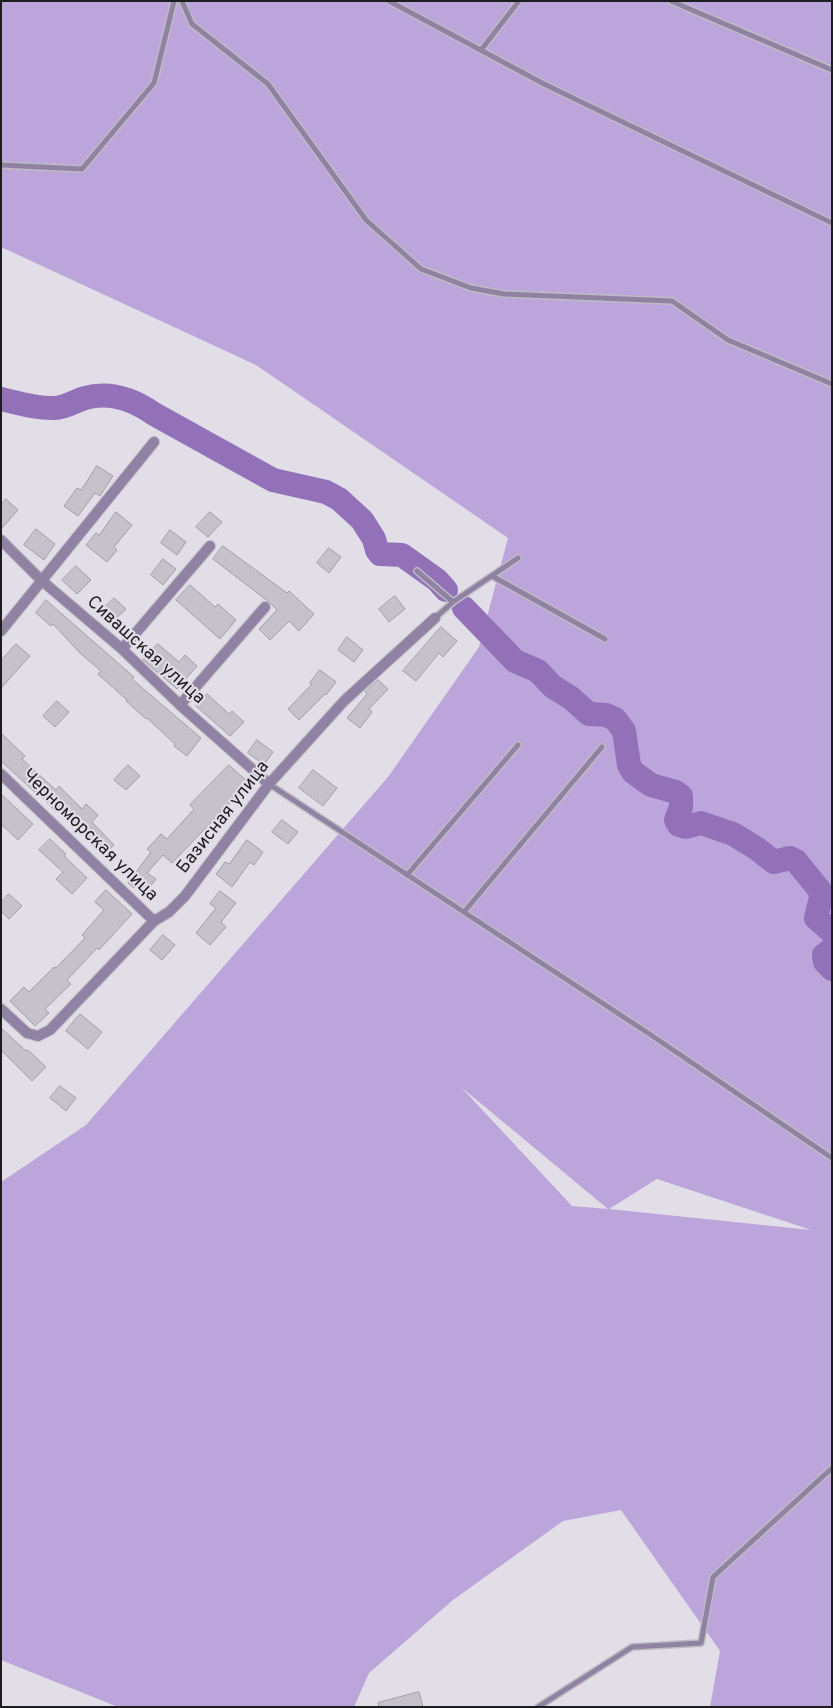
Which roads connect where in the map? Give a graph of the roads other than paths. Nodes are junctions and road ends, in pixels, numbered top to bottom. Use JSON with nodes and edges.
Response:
{"nodes":[{"id":1,"x":174,"y":1,"type":"edge"},
{"id":2,"x":182,"y":1,"type":"edge"},
{"id":3,"x":389,"y":1,"type":"edge"},
{"id":4,"x":519,"y":1,"type":"edge"},
{"id":5,"x":671,"y":1,"type":"edge"},
{"id":6,"x":481,"y":50,"type":"junction"},
{"id":7,"x":832,"y":70,"type":"edge"},
{"id":8,"x":1,"y":165,"type":"edge"},
{"id":9,"x":832,"y":223,"type":"edge"},
{"id":10,"x":832,"y":384,"type":"edge"},
{"id":11,"x":154,"y":442,"type":"dead end"},
{"id":12,"x":1,"y":540,"type":"edge"},
{"id":13,"x":210,"y":546,"type":"dead end"},
{"id":14,"x":518,"y":558,"type":"dead end"},
{"id":15,"x":417,"y":571,"type":"dead end"},
{"id":16,"x":492,"y":576,"type":"junction"},
{"id":17,"x":41,"y":580,"type":"junction"},
{"id":18,"x":453,"y":602,"type":"junction"},
{"id":19,"x":264,"y":607,"type":"dead end"},
{"id":20,"x":435,"y":618,"type":"joint"},
{"id":21,"x":1,"y":631,"type":"edge"},
{"id":22,"x":605,"y":639,"type":"dead end"},
{"id":23,"x":122,"y":649,"type":"junction"},
{"id":24,"x":180,"y":705,"type":"junction"},
{"id":25,"x":518,"y":745,"type":"dead end"},
{"id":26,"x":602,"y":747,"type":"dead end"},
{"id":27,"x":1,"y":774,"type":"edge"},
{"id":28,"x":268,"y":784,"type":"junction"},
{"id":29,"x":407,"y":875,"type":"junction"},
{"id":30,"x":464,"y":912,"type":"junction"},
{"id":31,"x":154,"y":921,"type":"junction"},
{"id":32,"x":1,"y":1008,"type":"edge"},
{"id":33,"x":832,"y":1158,"type":"edge"},
{"id":34,"x":832,"y":1468,"type":"edge"},
{"id":35,"x":538,"y":1707,"type":"edge"}],
"edges":[{"from":1,"to":8,"type":"lane"},
{"from":2,"to":10,"type":"lane"},
{"from":3,"to":6,"type":"lane"},
{"from":4,"to":6,"type":"lane"},
{"from":5,"to":7,"type":"lane"},
{"from":6,"to":9,"type":"lane"},
{"from":11,"to":17,"type":"street"},
{"from":12,"to":17,"type":"street","name":"Сивашская улица"},
{"from":13,"to":23,"type":"street"},
{"from":14,"to":16,"type":"lane"},
{"from":15,"to":18,"type":"lane"},
{"from":16,"to":18,"type":"lane"},
{"from":16,"to":22,"type":"lane"},
{"from":17,"to":21,"type":"street"},
{"from":17,"to":23,"type":"street","name":"Сивашская улица"},
{"from":18,"to":20,"type":"lane"},
{"from":19,"to":24,"type":"street"},
{"from":20,"to":28,"type":"street","name":"Базисная улица"},
{"from":23,"to":24,"type":"street","name":"Сивашская улица"},
{"from":24,"to":28,"type":"street","name":"Сивашская улица"},
{"from":25,"to":29,"type":"lane"},
{"from":26,"to":30,"type":"lane"},
{"from":27,"to":31,"type":"street","name":"Черноморская улица"},
{"from":28,"to":29,"type":"lane"},
{"from":28,"to":31,"type":"street","name":"Базисная улица"},
{"from":29,"to":30,"type":"lane"},
{"from":30,"to":33,"type":"lane"},
{"from":31,"to":32,"type":"street","name":"Базисная улица"},
{"from":34,"to":35,"type":"lane"}]}
